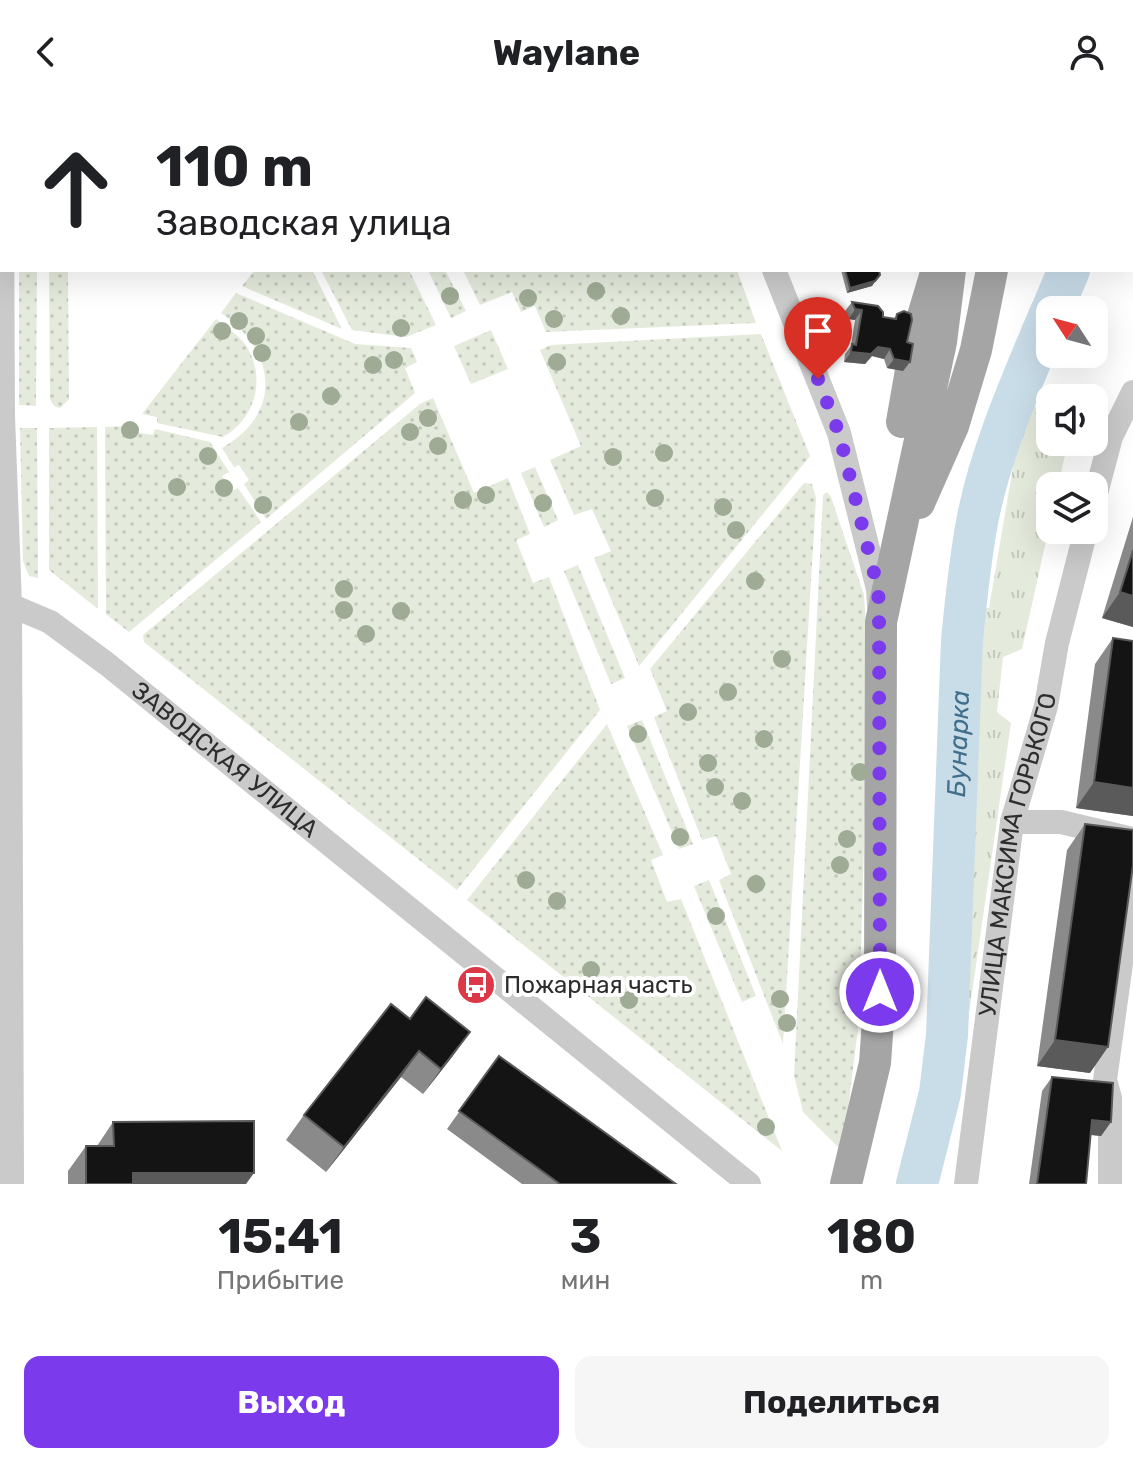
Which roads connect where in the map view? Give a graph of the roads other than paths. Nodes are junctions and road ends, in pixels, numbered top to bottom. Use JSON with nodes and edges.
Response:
{"nodes":[{"id":1,"x":2,"y":272,"type":"edge"},
{"id":2,"x":775,"y":272,"type":"edge"},
{"id":3,"x":936,"y":272,"type":"edge"},
{"id":4,"x":950,"y":272,"type":"edge"},
{"id":5,"x":958,"y":272,"type":"edge"},
{"id":6,"x":991,"y":272,"type":"edge"},
{"id":7,"x":948,"y":343,"type":"junction"},
{"id":8,"x":1133,"y":392,"type":"edge"},
{"id":9,"x":1102,"y":472,"type":"edge"},
{"id":10,"x":1082,"y":544,"type":"edge"},
{"id":11,"x":10,"y":605,"type":"junction"},
{"id":12,"x":881,"y":622,"type":"junction"},
{"id":13,"x":4,"y":639,"type":"edge"},
{"id":14,"x":1012,"y":822,"type":"junction"},
{"id":15,"x":1133,"y":839,"type":"edge"},
{"id":16,"x":1133,"y":876,"type":"edge"},
{"id":17,"x":12,"y":1184,"type":"edge"},
{"id":18,"x":749,"y":1184,"type":"edge"},
{"id":19,"x":846,"y":1184,"type":"edge"},
{"id":20,"x":966,"y":1184,"type":"edge"},
{"id":21,"x":1110,"y":1184,"type":"edge"}],
"edges":[{"from":1,"to":11,"type":"street"},
{"from":2,"to":12,"type":"street"},
{"from":3,"to":7,"type":"main road"},
{"from":4,"to":7,"type":"main road"},
{"from":5,"to":7,"type":"main road"},
{"from":6,"to":7,"type":"main road"},
{"from":7,"to":12,"type":"main road"},
{"from":8,"to":9,"type":"street"},
{"from":10,"to":14,"type":"street","name":"УЛИЦА МАКСИМА ГОРЬКОГО"},
{"from":11,"to":13,"type":"street"},
{"from":11,"to":18,"type":"street","name":"ЗАВОДСКАЯ УЛИЦА"},
{"from":12,"to":19,"type":"main road"},
{"from":13,"to":17,"type":"street"},
{"from":14,"to":15,"type":"street"},
{"from":14,"to":20,"type":"street","name":"УЛИЦА МАКСИМА ГОРЬКОГО"},
{"from":16,"to":21,"type":"street"}]}
